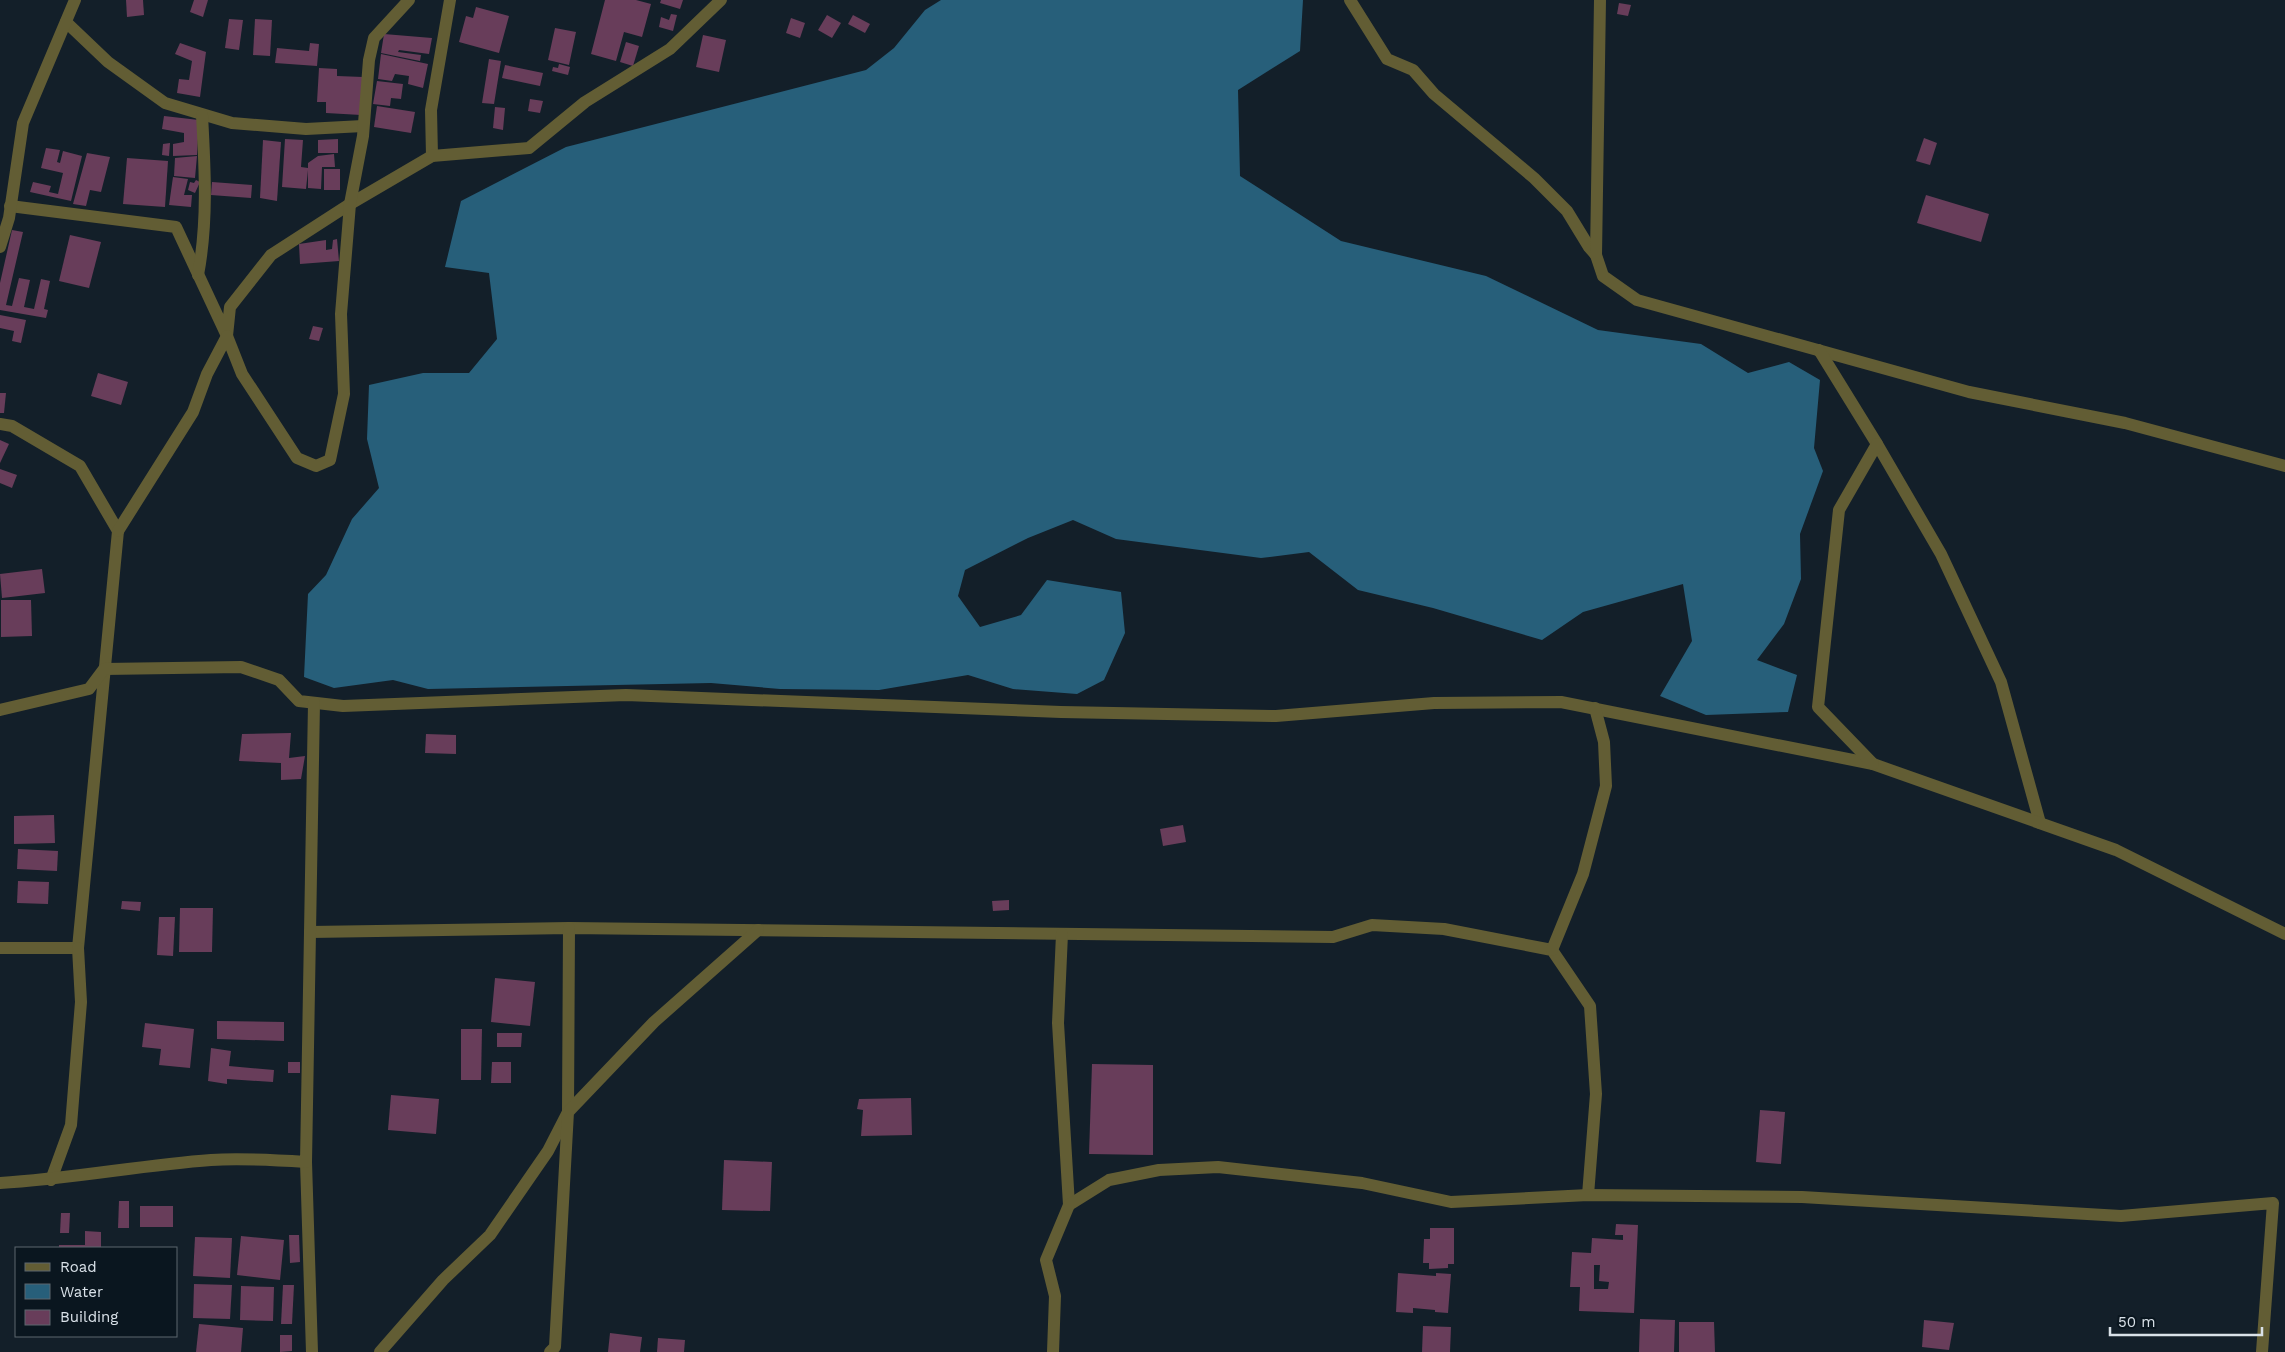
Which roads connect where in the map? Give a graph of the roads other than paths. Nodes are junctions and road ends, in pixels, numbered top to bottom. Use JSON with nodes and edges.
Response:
{"nodes":[{"id":1,"x":75,"y":0,"type":"edge"},
{"id":2,"x":409,"y":0,"type":"edge"},
{"id":3,"x":450,"y":0,"type":"edge"},
{"id":4,"x":721,"y":0,"type":"edge"},
{"id":5,"x":1350,"y":0,"type":"edge"},
{"id":6,"x":1600,"y":0,"type":"edge"},
{"id":7,"x":66,"y":22,"type":"junction"},
{"id":8,"x":202,"y":115,"type":"junction"},
{"id":9,"x":364,"y":126,"type":"junction"},
{"id":10,"x":432,"y":156,"type":"junction"},
{"id":11,"x":350,"y":204,"type":"junction"},
{"id":12,"x":10,"y":206,"type":"junction"},
{"id":13,"x":0,"y":248,"type":"edge"},
{"id":14,"x":1596,"y":255,"type":"junction"},
{"id":15,"x":198,"y":275,"type":"junction"},
{"id":16,"x":227,"y":336,"type":"junction"},
{"id":17,"x":1819,"y":350,"type":"junction"},
{"id":18,"x":0,"y":424,"type":"edge"},
{"id":19,"x":1877,"y":444,"type":"junction"},
{"id":20,"x":2285,"y":466,"type":"edge"},
{"id":21,"x":118,"y":531,"type":"junction"},
{"id":22,"x":104,"y":669,"type":"junction"},
{"id":23,"x":314,"y":703,"type":"junction"},
{"id":24,"x":1595,"y":708,"type":"junction"},
{"id":25,"x":0,"y":710,"type":"edge"},
{"id":26,"x":1873,"y":764,"type":"junction"},
{"id":27,"x":2040,"y":823,"type":"junction"},
{"id":28,"x":569,"y":928,"type":"junction"},
{"id":29,"x":758,"y":930,"type":"junction"},
{"id":30,"x":310,"y":932,"type":"junction"},
{"id":31,"x":1062,"y":934,"type":"junction"},
{"id":32,"x":2285,"y":934,"type":"edge"},
{"id":33,"x":0,"y":948,"type":"edge"},
{"id":34,"x":78,"y":948,"type":"junction"},
{"id":35,"x":1552,"y":950,"type":"junction"},
{"id":36,"x":568,"y":1112,"type":"junction"},
{"id":37,"x":306,"y":1162,"type":"junction"},
{"id":38,"x":51,"y":1180,"type":"junction"},
{"id":39,"x":0,"y":1183,"type":"edge"},
{"id":40,"x":1588,"y":1196,"type":"junction"},
{"id":41,"x":1069,"y":1205,"type":"junction"},
{"id":42,"x":554,"y":1350,"type":"edge"},
{"id":43,"x":312,"y":1352,"type":"edge"},
{"id":44,"x":380,"y":1352,"type":"edge"},
{"id":45,"x":1053,"y":1352,"type":"edge"},
{"id":46,"x":2262,"y":1352,"type":"edge"}],
"edges":[{"from":1,"to":7,"type":"street"},
{"from":2,"to":9,"type":"street"},
{"from":3,"to":10,"type":"street"},
{"from":4,"to":10,"type":"street"},
{"from":5,"to":14,"type":"street"},
{"from":6,"to":14,"type":"street"},
{"from":7,"to":8,"type":"street"},
{"from":7,"to":12,"type":"street"},
{"from":8,"to":9,"type":"street"},
{"from":8,"to":15,"type":"street"},
{"from":9,"to":11,"type":"street"},
{"from":10,"to":11,"type":"street"},
{"from":11,"to":16,"type":"street"},
{"from":11,"to":16,"type":"street"},
{"from":12,"to":13,"type":"street"},
{"from":12,"to":15,"type":"street"},
{"from":14,"to":17,"type":"street"},
{"from":15,"to":16,"type":"street"},
{"from":16,"to":21,"type":"street"},
{"from":17,"to":19,"type":"street"},
{"from":17,"to":20,"type":"street"},
{"from":18,"to":21,"type":"street"},
{"from":19,"to":26,"type":"street"},
{"from":19,"to":27,"type":"street"},
{"from":21,"to":22,"type":"street"},
{"from":22,"to":23,"type":"street"},
{"from":22,"to":25,"type":"street"},
{"from":22,"to":34,"type":"street"},
{"from":23,"to":24,"type":"street"},
{"from":23,"to":30,"type":"street"},
{"from":24,"to":26,"type":"street"},
{"from":24,"to":35,"type":"street"},
{"from":26,"to":27,"type":"street"},
{"from":27,"to":32,"type":"street"},
{"from":28,"to":29,"type":"street"},
{"from":28,"to":30,"type":"street"},
{"from":28,"to":36,"type":"street"},
{"from":29,"to":31,"type":"street"},
{"from":29,"to":36,"type":"street"},
{"from":30,"to":37,"type":"street"},
{"from":31,"to":35,"type":"street"},
{"from":31,"to":41,"type":"street"},
{"from":33,"to":34,"type":"street"},
{"from":34,"to":38,"type":"street"},
{"from":35,"to":40,"type":"street"},
{"from":36,"to":42,"type":"street"},
{"from":36,"to":44,"type":"street"},
{"from":37,"to":38,"type":"street"},
{"from":37,"to":43,"type":"street"},
{"from":38,"to":39,"type":"street"},
{"from":40,"to":41,"type":"street"},
{"from":40,"to":46,"type":"street"},
{"from":41,"to":45,"type":"street"}]}
